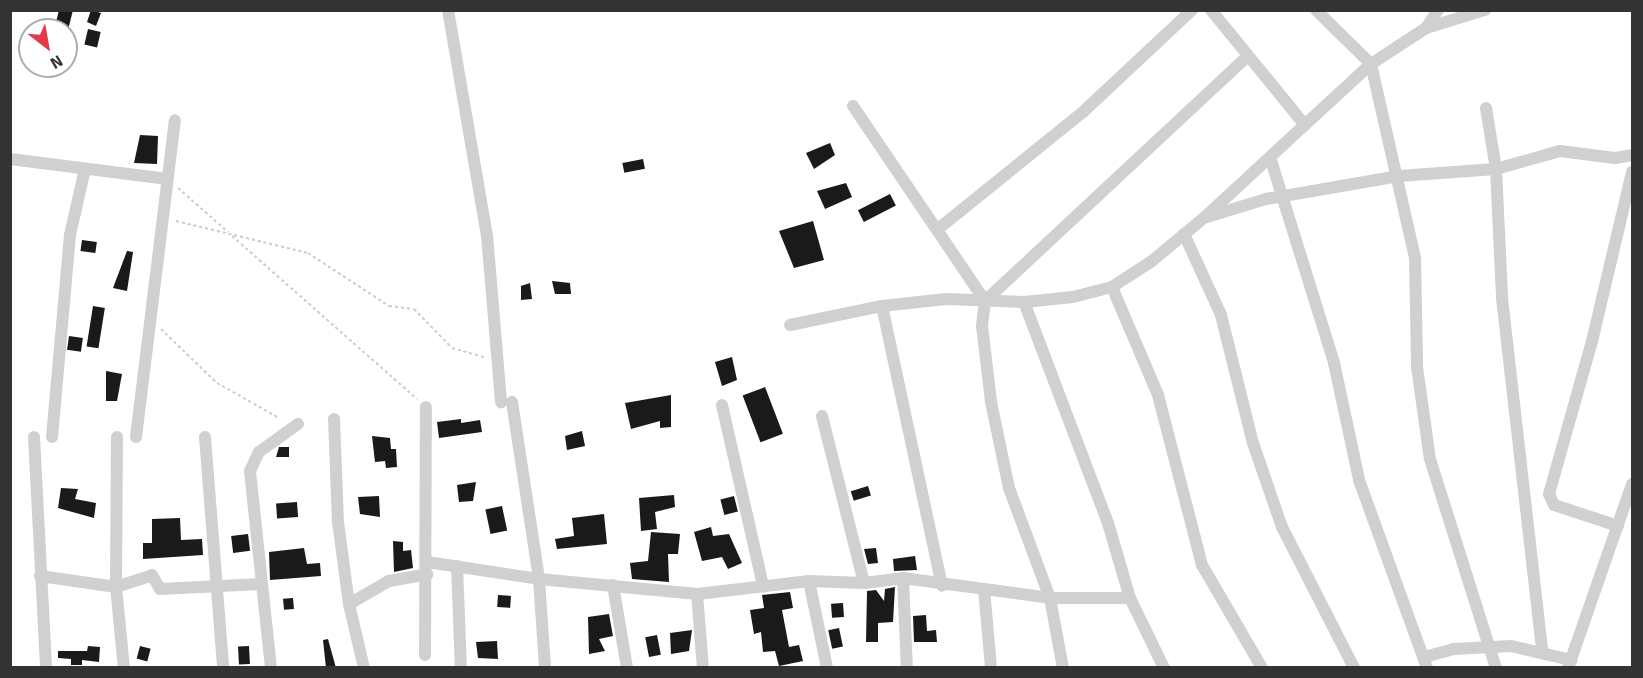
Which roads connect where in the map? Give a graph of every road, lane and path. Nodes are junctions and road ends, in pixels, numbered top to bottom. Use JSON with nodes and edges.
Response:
{"nodes":[{"id":1,"x":448,"y":10,"type":"edge"},
{"id":2,"x":1192,"y":10,"type":"edge"},
{"id":3,"x":1211,"y":10,"type":"edge"},
{"id":4,"x":1316,"y":10,"type":"edge"},
{"id":5,"x":1438,"y":10,"type":"edge"},
{"id":6,"x":1485,"y":10,"type":"edge"},
{"id":7,"x":1425,"y":28,"type":"junction"},
{"id":8,"x":1247,"y":57,"type":"junction"},
{"id":9,"x":1371,"y":64,"type":"junction"},
{"id":10,"x":853,"y":106,"type":"dead end"},
{"id":11,"x":1486,"y":108,"type":"dead end"},
{"id":12,"x":175,"y":120,"type":"dead end"},
{"id":13,"x":1304,"y":124,"type":"junction"},
{"id":14,"x":1632,"y":155,"type":"edge"},
{"id":15,"x":1270,"y":157,"type":"junction"},
{"id":16,"x":10,"y":159,"type":"edge"},
{"id":17,"x":85,"y":169,"type":"junction"},
{"id":18,"x":1496,"y":169,"type":"junction"},
{"id":19,"x":1632,"y":172,"type":"edge"},
{"id":20,"x":1399,"y":176,"type":"junction"},
{"id":21,"x":168,"y":179,"type":"junction"},
{"id":22,"x":1281,"y":196,"type":"junction"},
{"id":23,"x":1205,"y":217,"type":"junction"},
{"id":24,"x":163,"y":218,"type":"junction"},
{"id":25,"x":938,"y":229,"type":"junction"},
{"id":26,"x":230,"y":234,"type":"junction"},
{"id":27,"x":1184,"y":234,"type":"junction"},
{"id":28,"x":1112,"y":287,"type":"junction"},
{"id":29,"x":985,"y":302,"type":"junction"},
{"id":30,"x":1024,"y":302,"type":"junction"},
{"id":31,"x":882,"y":306,"type":"junction"},
{"id":32,"x":151,"y":319,"type":"junction"},
{"id":33,"x":790,"y":325,"type":"dead end"},
{"id":34,"x":498,"y":361,"type":"junction"},
{"id":35,"x":722,"y":405,"type":"dead end"},
{"id":36,"x":426,"y":407,"type":"joint"},
{"id":37,"x":822,"y":416,"type":"dead end"},
{"id":38,"x":279,"y":418,"type":"dead end"},
{"id":39,"x":334,"y":419,"type":"dead end"},
{"id":40,"x":298,"y":424,"type":"dead end"},
{"id":41,"x":34,"y":437,"type":"dead end"},
{"id":42,"x":52,"y":437,"type":"dead end"},
{"id":43,"x":117,"y":437,"type":"dead end"},
{"id":44,"x":136,"y":437,"type":"dead end"},
{"id":45,"x":205,"y":437,"type":"dead end"},
{"id":46,"x":1632,"y":484,"type":"edge"},
{"id":47,"x":1618,"y":526,"type":"junction"},
{"id":48,"x":457,"y":566,"type":"junction"},
{"id":49,"x":427,"y":568,"type":"junction"},
{"id":50,"x":40,"y":576,"type":"junction"},
{"id":51,"x":903,"y":578,"type":"junction"},
{"id":52,"x":540,"y":579,"type":"junction"},
{"id":53,"x":809,"y":581,"type":"junction"},
{"id":54,"x":864,"y":583,"type":"junction"},
{"id":55,"x":216,"y":584,"type":"junction"},
{"id":56,"x":261,"y":584,"type":"junction"},
{"id":57,"x":613,"y":585,"type":"junction"},
{"id":58,"x":764,"y":586,"type":"junction"},
{"id":59,"x":942,"y":586,"type":"junction"},
{"id":60,"x":116,"y":587,"type":"junction"},
{"id":61,"x":984,"y":589,"type":"junction"},
{"id":62,"x":698,"y":594,"type":"junction"},
{"id":63,"x":1050,"y":598,"type":"junction"},
{"id":64,"x":1130,"y":598,"type":"junction"},
{"id":65,"x":349,"y":604,"type":"junction"},
{"id":66,"x":1489,"y":646,"type":"junction"},
{"id":67,"x":1542,"y":650,"type":"junction"},
{"id":68,"x":425,"y":655,"type":"dead end"},
{"id":69,"x":1425,"y":662,"type":"edge"},
{"id":70,"x":1570,"y":664,"type":"edge"},
{"id":71,"x":46,"y":668,"type":"edge"},
{"id":72,"x":124,"y":668,"type":"edge"},
{"id":73,"x":223,"y":668,"type":"edge"},
{"id":74,"x":271,"y":668,"type":"edge"},
{"id":75,"x":364,"y":668,"type":"edge"},
{"id":76,"x":461,"y":668,"type":"edge"},
{"id":77,"x":545,"y":668,"type":"edge"},
{"id":78,"x":627,"y":668,"type":"edge"},
{"id":79,"x":703,"y":668,"type":"edge"},
{"id":80,"x":827,"y":668,"type":"edge"},
{"id":81,"x":907,"y":668,"type":"edge"},
{"id":82,"x":991,"y":668,"type":"edge"},
{"id":83,"x":1064,"y":668,"type":"edge"},
{"id":84,"x":1164,"y":668,"type":"edge"},
{"id":85,"x":1262,"y":668,"type":"edge"},
{"id":86,"x":1354,"y":668,"type":"edge"},
{"id":87,"x":1496,"y":668,"type":"edge"}],
"edges":[{"from":1,"to":34,"type":"street"},
{"from":2,"to":25,"type":"street"},
{"from":3,"to":8,"type":"street"},
{"from":4,"to":9,"type":"street"},
{"from":5,"to":7,"type":"street"},
{"from":6,"to":7,"type":"street"},
{"from":7,"to":9,"type":"street"},
{"from":8,"to":13,"type":"street"},
{"from":8,"to":29,"type":"street"},
{"from":9,"to":13,"type":"street"},
{"from":9,"to":20,"type":"street"},
{"from":10,"to":25,"type":"street"},
{"from":11,"to":18,"type":"street"},
{"from":12,"to":21,"type":"street"},
{"from":13,"to":15,"type":"street"},
{"from":14,"to":18,"type":"street"},
{"from":15,"to":22,"type":"street"},
{"from":15,"to":23,"type":"street"},
{"from":16,"to":17,"type":"street"},
{"from":17,"to":21,"type":"street"},
{"from":17,"to":42,"type":"street"},
{"from":18,"to":20,"type":"street"},
{"from":18,"to":67,"type":"street"},
{"from":19,"to":47,"type":"street"},
{"from":20,"to":22,"type":"street"},
{"from":20,"to":66,"type":"street"},
{"from":21,"to":24,"type":"street"},
{"from":21,"to":26,"type":"path"},
{"from":22,"to":23,"type":"street"},
{"from":22,"to":69,"type":"street"},
{"from":23,"to":27,"type":"street"},
{"from":24,"to":26,"type":"path"},
{"from":24,"to":32,"type":"street"},
{"from":25,"to":29,"type":"street"},
{"from":26,"to":34,"type":"path"},
{"from":26,"to":36,"type":"path"},
{"from":27,"to":28,"type":"street"},
{"from":27,"to":86,"type":"street"},
{"from":28,"to":30,"type":"street"},
{"from":28,"to":85,"type":"street"},
{"from":29,"to":30,"type":"street"},
{"from":29,"to":31,"type":"street"},
{"from":29,"to":63,"type":"street"},
{"from":30,"to":64,"type":"street"},
{"from":31,"to":33,"type":"street"},
{"from":31,"to":59,"type":"street"},
{"from":32,"to":38,"type":"path"},
{"from":32,"to":44,"type":"street"},
{"from":34,"to":52,"type":"street"},
{"from":35,"to":58,"type":"street"},
{"from":36,"to":49,"type":"street"},
{"from":37,"to":54,"type":"street"},
{"from":39,"to":65,"type":"street"},
{"from":40,"to":56,"type":"street"},
{"from":41,"to":50,"type":"street"},
{"from":43,"to":60,"type":"street"},
{"from":45,"to":55,"type":"street"},
{"from":46,"to":47,"type":"street"},
{"from":47,"to":70,"type":"street"},
{"from":48,"to":49,"type":"street"},
{"from":48,"to":52,"type":"street"},
{"from":48,"to":76,"type":"street"},
{"from":49,"to":65,"type":"street"},
{"from":49,"to":68,"type":"street"},
{"from":50,"to":60,"type":"street"},
{"from":50,"to":71,"type":"street"},
{"from":51,"to":54,"type":"street"},
{"from":51,"to":59,"type":"street"},
{"from":51,"to":81,"type":"street"},
{"from":52,"to":57,"type":"street"},
{"from":52,"to":77,"type":"street"},
{"from":53,"to":54,"type":"street"},
{"from":53,"to":58,"type":"street"},
{"from":53,"to":80,"type":"street"},
{"from":55,"to":56,"type":"street"},
{"from":55,"to":60,"type":"street"},
{"from":55,"to":73,"type":"street"},
{"from":56,"to":74,"type":"street"},
{"from":57,"to":62,"type":"street"},
{"from":57,"to":78,"type":"street"},
{"from":58,"to":62,"type":"street"},
{"from":59,"to":61,"type":"street"},
{"from":60,"to":72,"type":"street"},
{"from":61,"to":63,"type":"street"},
{"from":61,"to":82,"type":"street"},
{"from":62,"to":79,"type":"street"},
{"from":63,"to":64,"type":"street"},
{"from":63,"to":83,"type":"street"},
{"from":64,"to":84,"type":"street"},
{"from":65,"to":75,"type":"street"},
{"from":66,"to":67,"type":"street"},
{"from":66,"to":69,"type":"street"},
{"from":66,"to":87,"type":"street"},
{"from":67,"to":70,"type":"street"}]}
